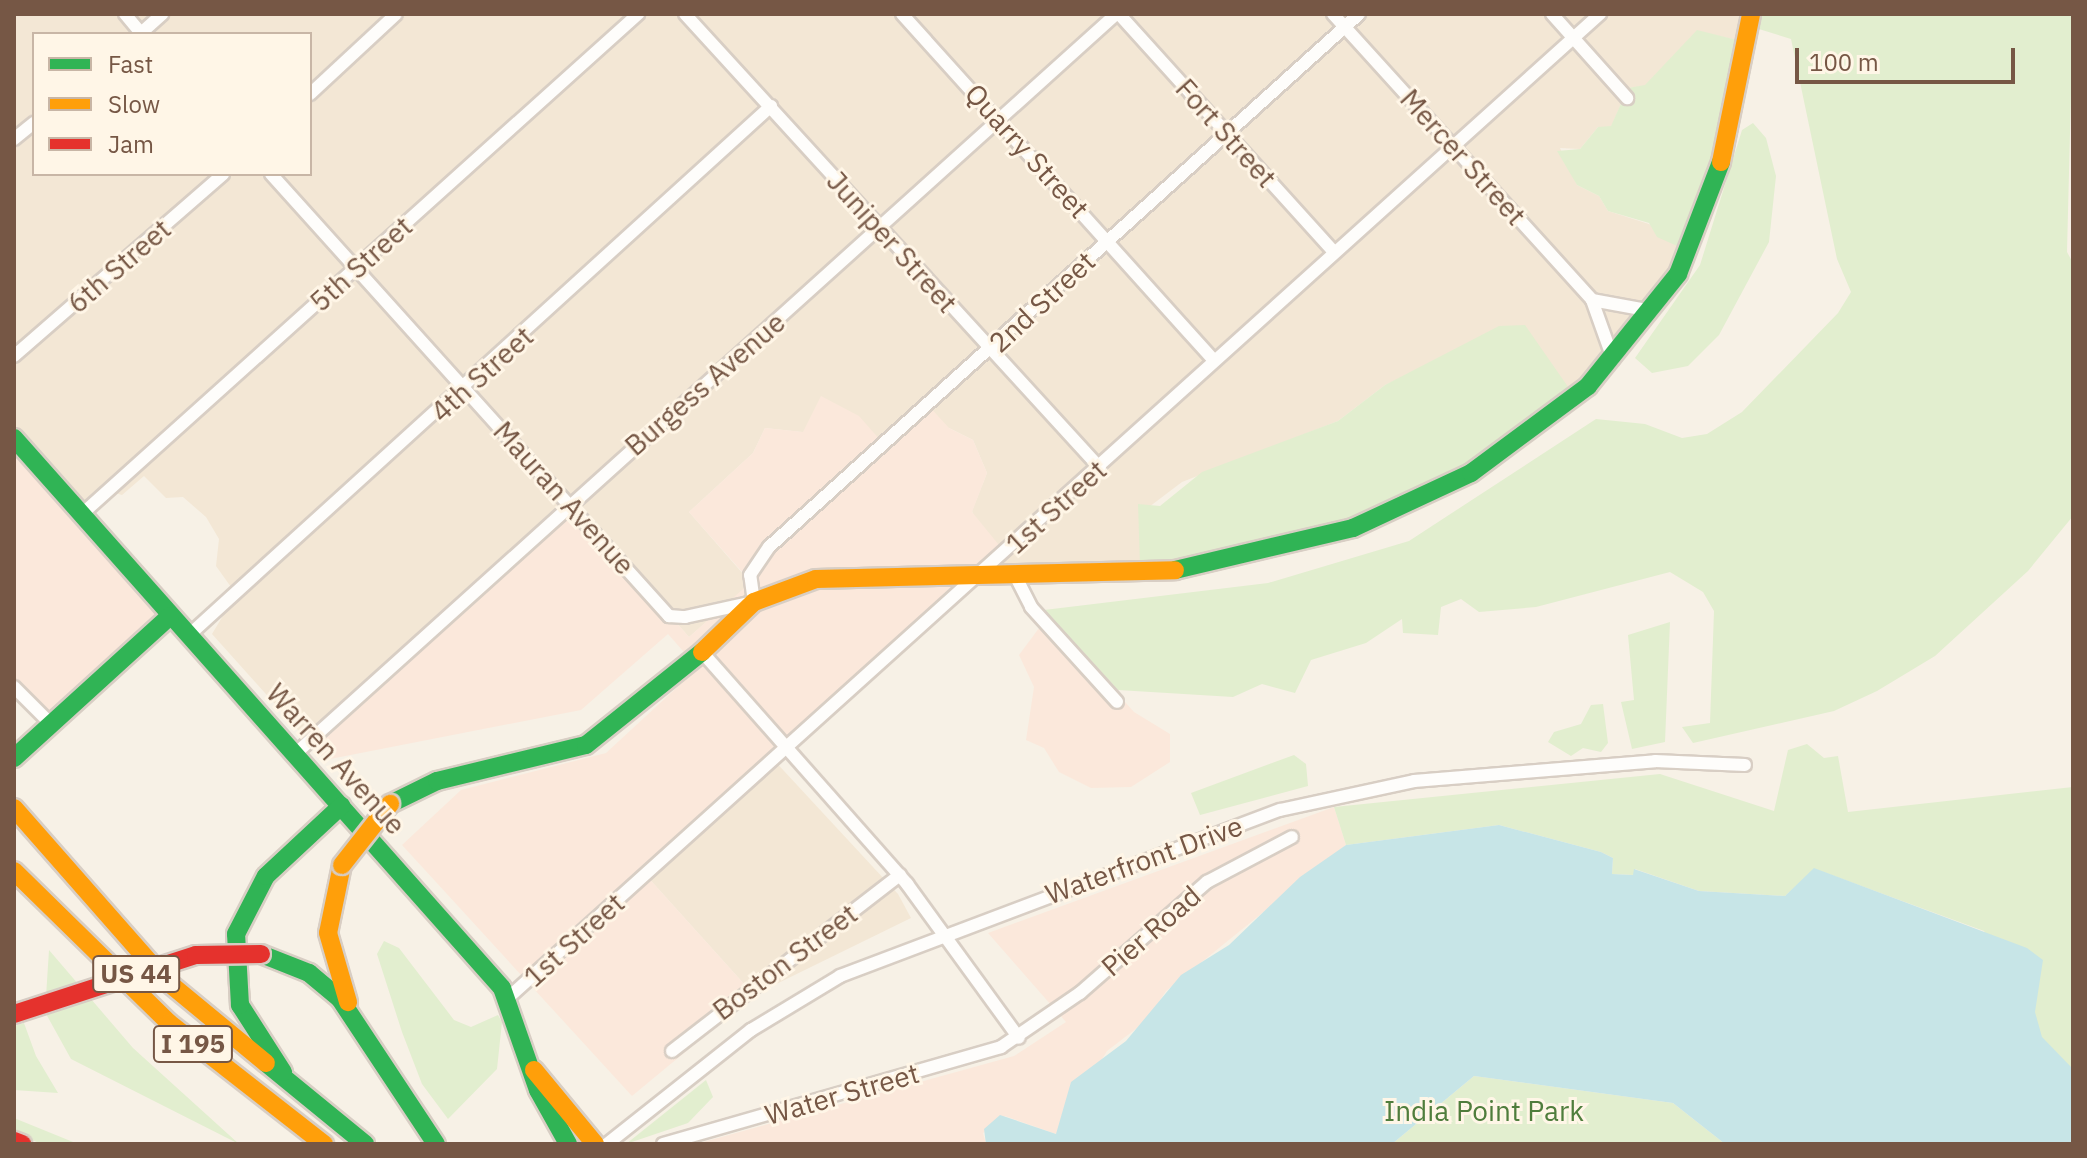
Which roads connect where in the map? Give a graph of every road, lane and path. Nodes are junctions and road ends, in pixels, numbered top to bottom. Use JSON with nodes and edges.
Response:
{"nodes":[{"id":1,"x":125,"y":14,"type":"edge"},
{"id":2,"x":162,"y":14,"type":"edge"},
{"id":3,"x":396,"y":14,"type":"edge"},
{"id":4,"x":638,"y":14,"type":"edge"},
{"id":5,"x":685,"y":14,"type":"edge"},
{"id":6,"x":902,"y":14,"type":"edge"},
{"id":7,"x":1118,"y":14,"type":"edge"},
{"id":8,"x":1333,"y":14,"type":"edge"},
{"id":9,"x":1359,"y":14,"type":"edge"},
{"id":10,"x":1552,"y":14,"type":"edge"},
{"id":11,"x":1600,"y":14,"type":"edge"},
{"id":12,"x":1751,"y":14,"type":"edge"},
{"id":13,"x":1345,"y":27,"type":"junction"},
{"id":14,"x":139,"y":32,"type":"edge"},
{"id":15,"x":143,"y":32,"type":"edge"},
{"id":16,"x":1574,"y":38,"type":"junction"},
{"id":17,"x":312,"y":92,"type":"edge"},
{"id":18,"x":1627,"y":98,"type":"dead end"},
{"id":19,"x":771,"y":106,"type":"junction"},
{"id":20,"x":997,"y":120,"type":"junction"},
{"id":21,"x":32,"y":125,"type":"edge"},
{"id":22,"x":1226,"y":133,"type":"junction"},
{"id":23,"x":14,"y":139,"type":"edge"},
{"id":24,"x":1454,"y":148,"type":"junction"},
{"id":25,"x":221,"y":176,"type":"edge"},
{"id":26,"x":273,"y":176,"type":"edge"},
{"id":27,"x":879,"y":230,"type":"junction"},
{"id":28,"x":1107,"y":240,"type":"junction"},
{"id":29,"x":1334,"y":252,"type":"junction"},
{"id":30,"x":358,"y":269,"type":"junction"},
{"id":31,"x":1592,"y":300,"type":"junction"},
{"id":32,"x":1652,"y":311,"type":"junction"},
{"id":33,"x":989,"y":351,"type":"junction"},
{"id":34,"x":14,"y":356,"type":"edge"},
{"id":35,"x":1613,"y":359,"type":"junction"},
{"id":36,"x":1214,"y":360,"type":"junction"},
{"id":37,"x":466,"y":388,"type":"junction"},
{"id":38,"x":14,"y":438,"type":"edge"},
{"id":39,"x":1100,"y":468,"type":"junction"},
{"id":40,"x":569,"y":504,"type":"junction"},
{"id":41,"x":82,"y":514,"type":"junction"},
{"id":42,"x":979,"y":576,"type":"junction"},
{"id":43,"x":1017,"y":579,"type":"junction"},
{"id":44,"x":754,"y":602,"type":"junction"},
{"id":45,"x":170,"y":616,"type":"junction"},
{"id":46,"x":188,"y":636,"type":"junction"},
{"id":47,"x":702,"y":652,"type":"junction"},
{"id":48,"x":14,"y":687,"type":"edge"},
{"id":49,"x":1117,"y":702,"type":"dead end"},
{"id":50,"x":51,"y":724,"type":"junction"},
{"id":51,"x":787,"y":749,"type":"junction"},
{"id":52,"x":20,"y":753,"type":"edge"},
{"id":53,"x":294,"y":755,"type":"junction"},
{"id":54,"x":1745,"y":765,"type":"dead end"},
{"id":55,"x":341,"y":806,"type":"junction"},
{"id":56,"x":14,"y":808,"type":"edge"},
{"id":57,"x":1292,"y":837,"type":"dead end"},
{"id":58,"x":14,"y":871,"type":"edge"},
{"id":59,"x":900,"y":875,"type":"junction"},
{"id":60,"x":941,"y":935,"type":"junction"},
{"id":61,"x":509,"y":997,"type":"junction"},
{"id":62,"x":14,"y":1014,"type":"edge"},
{"id":63,"x":1019,"y":1038,"type":"junction"},
{"id":64,"x":672,"y":1051,"type":"dead end"},
{"id":65,"x":376,"y":1052,"type":"junction"},
{"id":66,"x":530,"y":1065,"type":"junction"},
{"id":67,"x":339,"y":1126,"type":"junction"},
{"id":68,"x":566,"y":1135,"type":"edge"},
{"id":69,"x":431,"y":1137,"type":"edge"},
{"id":70,"x":14,"y":1141,"type":"edge"},
{"id":71,"x":22,"y":1144,"type":"edge"},
{"id":72,"x":324,"y":1144,"type":"edge"},
{"id":73,"x":365,"y":1144,"type":"edge"},
{"id":74,"x":584,"y":1144,"type":"edge"},
{"id":75,"x":595,"y":1144,"type":"edge"},
{"id":76,"x":607,"y":1144,"type":"edge"},
{"id":77,"x":663,"y":1144,"type":"edge"}],
"edges":[{"from":1,"to":14,"type":"street"},
{"from":2,"to":15,"type":"street"},
{"from":3,"to":17,"type":"street"},
{"from":4,"to":30,"type":"street","name":"5th Street"},
{"from":5,"to":19,"type":"street","name":"Juniper Street"},
{"from":6,"to":20,"type":"street","name":"Quarry Street"},
{"from":7,"to":20,"type":"street","name":"Burgess Avenue"},
{"from":7,"to":22,"type":"street","name":"Fort Street"},
{"from":8,"to":13,"type":"street","name":"Mercer Street"},
{"from":9,"to":13,"type":"street","name":"2nd Street"},
{"from":10,"to":16,"type":"street"},
{"from":11,"to":16,"type":"street","name":"1st Street"},
{"from":12,"to":32,"type":"main road"},
{"from":13,"to":22,"type":"street","name":"2nd Street"},
{"from":13,"to":24,"type":"street","name":"Mercer Street"},
{"from":16,"to":18,"type":"street"},
{"from":16,"to":24,"type":"street","name":"1st Street"},
{"from":19,"to":27,"type":"street","name":"Juniper Street"},
{"from":19,"to":37,"type":"street","name":"4th Street"},
{"from":20,"to":27,"type":"street","name":"Burgess Avenue"},
{"from":20,"to":28,"type":"street","name":"Quarry Street"},
{"from":21,"to":23,"type":"street"},
{"from":22,"to":28,"type":"street","name":"2nd Street"},
{"from":22,"to":29,"type":"street","name":"Fort Street"},
{"from":24,"to":29,"type":"street","name":"1st Street"},
{"from":24,"to":31,"type":"street","name":"Mercer Street"},
{"from":25,"to":34,"type":"street","name":"6th Street"},
{"from":26,"to":30,"type":"street","name":"Mauran Avenue"},
{"from":27,"to":33,"type":"street","name":"Juniper Street"},
{"from":27,"to":40,"type":"street","name":"Burgess Avenue"},
{"from":28,"to":33,"type":"street","name":"2nd Street"},
{"from":28,"to":36,"type":"street","name":"Quarry Street"},
{"from":29,"to":36,"type":"street","name":"1st Street"},
{"from":30,"to":37,"type":"street","name":"Mauran Avenue"},
{"from":30,"to":41,"type":"street","name":"5th Street"},
{"from":31,"to":32,"type":"street"},
{"from":31,"to":35,"type":"street","name":"Mercer Street"},
{"from":32,"to":35,"type":"main road"},
{"from":33,"to":39,"type":"street","name":"Juniper Street"},
{"from":33,"to":44,"type":"street","name":"2nd Street"},
{"from":35,"to":43,"type":"main road"},
{"from":36,"to":39,"type":"street","name":"1st Street"},
{"from":37,"to":40,"type":"street","name":"Mauran Avenue"},
{"from":37,"to":46,"type":"street","name":"4th Street"},
{"from":38,"to":41,"type":"main road","name":"Warren Avenue"},
{"from":39,"to":42,"type":"street","name":"1st Street"},
{"from":40,"to":44,"type":"street","name":"Mauran Avenue"},
{"from":40,"to":53,"type":"street","name":"Burgess Avenue"},
{"from":41,"to":45,"type":"main road","name":"Warren Avenue"},
{"from":42,"to":43,"type":"main road"},
{"from":42,"to":44,"type":"main road"},
{"from":42,"to":51,"type":"street","name":"1st Street"},
{"from":43,"to":49,"type":"street"},
{"from":44,"to":47,"type":"main road"},
{"from":45,"to":46,"type":"main road","name":"Warren Avenue"},
{"from":45,"to":50,"type":"main road"},
{"from":46,"to":53,"type":"main road","name":"Warren Avenue"},
{"from":47,"to":51,"type":"street"},
{"from":47,"to":65,"type":"main road","bridge":true},
{"from":48,"to":50,"type":"street"},
{"from":50,"to":52,"type":"main road"},
{"from":51,"to":59,"type":"street"},
{"from":51,"to":61,"type":"street","name":"1st Street"},
{"from":53,"to":55,"type":"main road","name":"Warren Avenue"},
{"from":54,"to":60,"type":"street","name":"Waterfront Drive"},
{"from":55,"to":61,"type":"main road","name":"Warren Avenue"},
{"from":55,"to":67,"type":"main road"},
{"from":56,"to":67,"type":"main road","number":"I 195"},
{"from":57,"to":63,"type":"street","name":"Pier Road"},
{"from":58,"to":72,"type":"main road","number":"I 195"},
{"from":59,"to":60,"type":"street"},
{"from":59,"to":64,"type":"street","name":"Boston Street"},
{"from":60,"to":63,"type":"street"},
{"from":60,"to":76,"type":"street","name":"Waterfront Drive"},
{"from":61,"to":66,"type":"main road","name":"Warren Avenue"},
{"from":62,"to":65,"type":"main road","number":"US 44","bridge":true},
{"from":63,"to":77,"type":"street","name":"Water Street"},
{"from":65,"to":69,"type":"main road","number":"US 44"},
{"from":66,"to":68,"type":"main road","name":"Warren Avenue"},
{"from":66,"to":75,"type":"main road"},
{"from":67,"to":73,"type":"main road","number":"I 195"},
{"from":68,"to":74,"type":"main road"},
{"from":70,"to":71,"type":"main road"}]}
